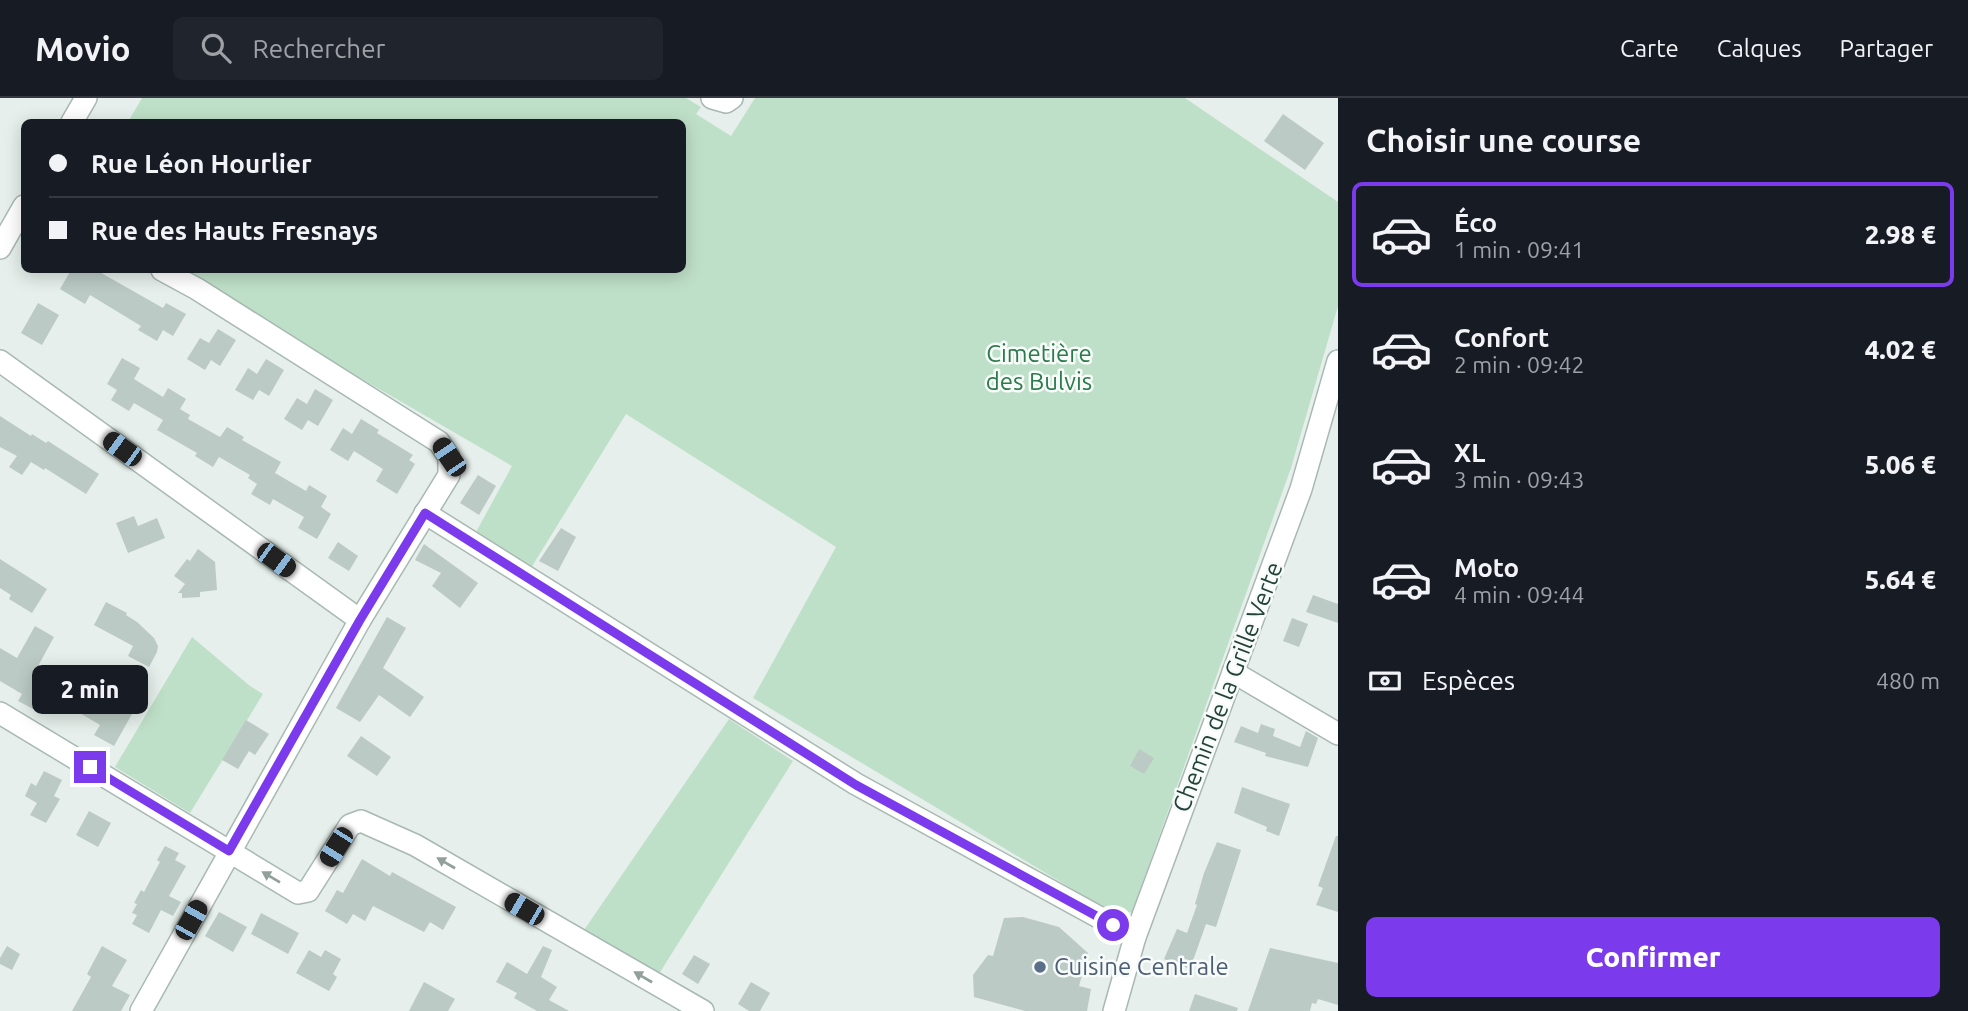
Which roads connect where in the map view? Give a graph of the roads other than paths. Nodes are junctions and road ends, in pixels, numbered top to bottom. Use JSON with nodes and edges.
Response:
{"nodes":[{"id":1,"x":86,"y":98,"type":"edge"},
{"id":2,"x":712,"y":98,"type":"edge"},
{"id":3,"x":732,"y":98,"type":"edge"},
{"id":4,"x":74,"y":119,"type":"edge"},
{"id":5,"x":21,"y":211,"type":"edge"},
{"id":6,"x":0,"y":248,"type":"edge"},
{"id":7,"x":168,"y":273,"type":"edge"},
{"id":8,"x":0,"y":360,"type":"edge"},
{"id":9,"x":1338,"y":361,"type":"edge"},
{"id":10,"x":425,"y":513,"type":"junction"},
{"id":11,"x":360,"y":620,"type":"junction"},
{"id":12,"x":1233,"y":672,"type":"junction"},
{"id":13,"x":0,"y":713,"type":"edge"},
{"id":14,"x":1338,"y":734,"type":"edge"},
{"id":15,"x":229,"y":851,"type":"junction"},
{"id":16,"x":1135,"y":937,"type":"junction"},
{"id":17,"x":141,"y":1011,"type":"edge"},
{"id":18,"x":702,"y":1011,"type":"edge"},
{"id":19,"x":1114,"y":1011,"type":"edge"}],
"edges":[{"from":1,"to":4,"type":"street"},
{"from":2,"to":3,"type":"street"},
{"from":5,"to":6,"type":"street"},
{"from":7,"to":10,"type":"street"},
{"from":8,"to":11,"type":"street"},
{"from":9,"to":12,"type":"street","name":"Chemin de la Grille Verte"},
{"from":10,"to":11,"type":"street"},
{"from":10,"to":16,"type":"street"},
{"from":11,"to":15,"type":"street"},
{"from":12,"to":14,"type":"street"},
{"from":12,"to":16,"type":"street","name":"Chemin de la Grille Verte"},
{"from":13,"to":15,"type":"street"},
{"from":15,"to":17,"type":"street"},
{"from":18,"to":15,"type":"street","one_way":true},
{"from":16,"to":19,"type":"street","name":"Chemin de la Grille Verte"}]}
